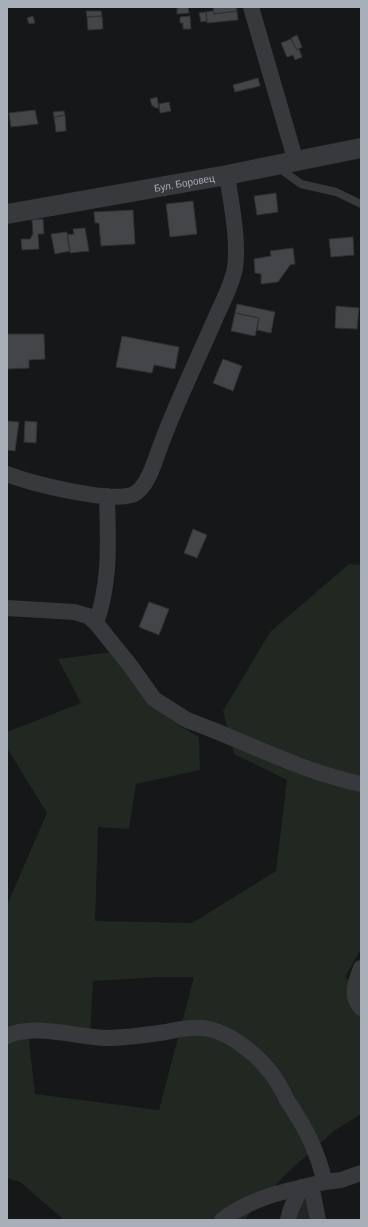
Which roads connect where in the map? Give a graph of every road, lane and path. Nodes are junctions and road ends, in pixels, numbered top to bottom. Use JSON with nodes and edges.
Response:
{"nodes":[{"id":1,"x":251,"y":7,"type":"edge"},
{"id":2,"x":361,"y":148,"type":"edge"},
{"id":3,"x":296,"y":162,"type":"junction"},
{"id":4,"x":276,"y":165,"type":"junction"},
{"id":5,"x":227,"y":175,"type":"junction"},
{"id":6,"x":361,"y":204,"type":"edge"},
{"id":7,"x":7,"y":214,"type":"edge"},
{"id":8,"x":7,"y":474,"type":"edge"},
{"id":9,"x":108,"y":496,"type":"junction"},
{"id":10,"x":7,"y":608,"type":"edge"},
{"id":11,"x":96,"y":623,"type":"junction"},
{"id":12,"x":361,"y":784,"type":"edge"},
{"id":13,"x":361,"y":968,"type":"edge"},
{"id":14,"x":361,"y":1008,"type":"edge"},
{"id":15,"x":7,"y":1036,"type":"edge"},
{"id":16,"x":361,"y":1173,"type":"edge"},
{"id":17,"x":313,"y":1185,"type":"junction"},
{"id":18,"x":222,"y":1220,"type":"edge"},
{"id":19,"x":288,"y":1220,"type":"edge"},
{"id":20,"x":318,"y":1220,"type":"edge"}],
"edges":[{"from":1,"to":3,"type":"street"},
{"from":2,"to":3,"type":"street","name":"Бул. Боровец"},
{"from":3,"to":4,"type":"street","name":"Бул. Боровец"},
{"from":4,"to":5,"type":"street","name":"Бул. Боровец"},
{"from":4,"to":6,"type":"lane"},
{"from":5,"to":7,"type":"street","name":"Бул. Боровец"},
{"from":5,"to":9,"type":"street"},
{"from":8,"to":9,"type":"street"},
{"from":9,"to":11,"type":"street"},
{"from":10,"to":11,"type":"street"},
{"from":11,"to":12,"type":"street"},
{"from":13,"to":14,"type":"street"},
{"from":15,"to":17,"type":"street"},
{"from":16,"to":17,"type":"street"},
{"from":17,"to":18,"type":"street"},
{"from":17,"to":19,"type":"street"},
{"from":17,"to":20,"type":"street"}]}
